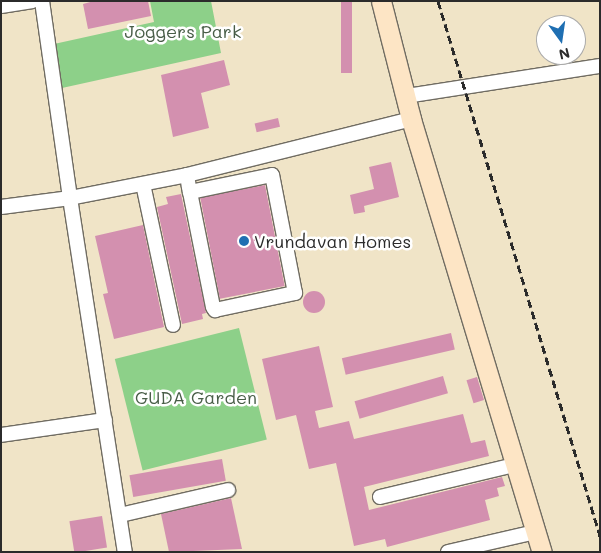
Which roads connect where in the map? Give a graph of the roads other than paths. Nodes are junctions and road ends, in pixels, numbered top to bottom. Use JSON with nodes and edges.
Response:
{"nodes":[{"id":1,"x":33,"y":1,"type":"edge"},
{"id":2,"x":42,"y":1,"type":"edge"},
{"id":3,"x":380,"y":1,"type":"edge"},
{"id":4,"x":1,"y":6,"type":"edge"},
{"id":5,"x":600,"y":66,"type":"edge"},
{"id":6,"x":406,"y":96,"type":"junction"},
{"id":7,"x":411,"y":119,"type":"junction"},
{"id":8,"x":251,"y":159,"type":"junction"},
{"id":9,"x":187,"y":174,"type":"junction"},
{"id":10,"x":256,"y":176,"type":"junction"},
{"id":11,"x":143,"y":184,"type":"junction"},
{"id":12,"x":190,"y":192,"type":"junction"},
{"id":13,"x":70,"y":198,"type":"junction"},
{"id":14,"x":1,"y":206,"type":"edge"},
{"id":15,"x":172,"y":324,"type":"dead end"},
{"id":16,"x":105,"y":420,"type":"junction"},
{"id":17,"x":1,"y":435,"type":"edge"},
{"id":18,"x":514,"y":465,"type":"junction"},
{"id":19,"x":228,"y":490,"type":"dead end"},
{"id":20,"x":380,"y":498,"type":"dead end"},
{"id":21,"x":120,"y":515,"type":"junction"},
{"id":22,"x":535,"y":532,"type":"junction"},
{"id":23,"x":125,"y":552,"type":"edge"},
{"id":24,"x":448,"y":552,"type":"edge"},
{"id":25,"x":542,"y":552,"type":"edge"}],
"edges":[{"from":1,"to":4,"type":"street"},
{"from":2,"to":13,"type":"street"},
{"from":3,"to":6,"type":"street"},
{"from":5,"to":6,"type":"street"},
{"from":6,"to":7,"type":"street"},
{"from":7,"to":8,"type":"street"},
{"from":7,"to":18,"type":"street"},
{"from":8,"to":9,"type":"street"},
{"from":8,"to":10,"type":"street"},
{"from":9,"to":11,"type":"street"},
{"from":9,"to":12,"type":"street"},
{"from":10,"to":12,"type":"street"},
{"from":10,"to":12,"type":"street"},
{"from":11,"to":13,"type":"street"},
{"from":11,"to":15,"type":"street"},
{"from":13,"to":14,"type":"street"},
{"from":13,"to":16,"type":"street"},
{"from":16,"to":17,"type":"street"},
{"from":16,"to":21,"type":"street"},
{"from":18,"to":20,"type":"street"},
{"from":18,"to":22,"type":"street"},
{"from":19,"to":21,"type":"street"},
{"from":21,"to":23,"type":"street"},
{"from":22,"to":24,"type":"street"},
{"from":22,"to":25,"type":"street"}]}
